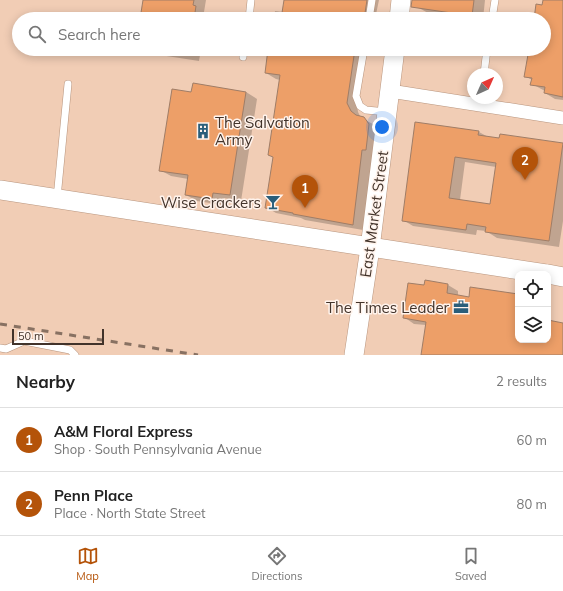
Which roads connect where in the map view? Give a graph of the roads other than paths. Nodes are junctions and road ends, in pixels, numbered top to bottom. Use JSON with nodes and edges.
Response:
{"nodes":[{"id":1,"x":251,"y":0,"type":"edge"},
{"id":2,"x":372,"y":0,"type":"edge"},
{"id":3,"x":401,"y":0,"type":"edge"},
{"id":4,"x":495,"y":0,"type":"edge"},
{"id":5,"x":249,"y":12,"type":"edge"},
{"id":6,"x":370,"y":12,"type":"edge"},
{"id":7,"x":400,"y":12,"type":"edge"},
{"id":8,"x":493,"y":12,"type":"edge"},
{"id":9,"x":363,"y":56,"type":"edge"},
{"id":10,"x":394,"y":56,"type":"edge"},
{"id":11,"x":486,"y":56,"type":"edge"},
{"id":12,"x":485,"y":68,"type":"edge"},
{"id":13,"x":68,"y":84,"type":"dead end"},
{"id":14,"x":390,"y":91,"type":"junction"},
{"id":15,"x":467,"y":100,"type":"edge"},
{"id":16,"x":495,"y":104,"type":"edge"},
{"id":17,"x":387,"y":112,"type":"junction"},
{"id":18,"x":563,"y":118,"type":"edge"},
{"id":19,"x":0,"y":190,"type":"edge"},
{"id":20,"x":57,"y":198,"type":"junction"},
{"id":21,"x":370,"y":248,"type":"junction"},
{"id":22,"x":527,"y":271,"type":"edge"},
{"id":23,"x":551,"y":275,"type":"edge"},
{"id":24,"x":563,"y":277,"type":"edge"},
{"id":25,"x":0,"y":348,"type":"edge"},
{"id":26,"x":75,"y":355,"type":"edge"},
{"id":27,"x":354,"y":355,"type":"edge"}],
"edges":[{"from":1,"to":5,"type":"lane"},
{"from":2,"to":6,"type":"lane"},
{"from":3,"to":7,"type":"main road"},
{"from":4,"to":8,"type":"lane"},
{"from":9,"to":17,"type":"lane"},
{"from":10,"to":14,"type":"main road","name":"East Market Street"},
{"from":11,"to":12,"type":"lane"},
{"from":13,"to":20,"type":"lane"},
{"from":14,"to":15,"type":"street"},
{"from":14,"to":17,"type":"main road","name":"East Market Street"},
{"from":16,"to":18,"type":"street"},
{"from":17,"to":21,"type":"main road","name":"East Market Street"},
{"from":19,"to":20,"type":"main road"},
{"from":20,"to":21,"type":"main road"},
{"from":21,"to":22,"type":"main road"},
{"from":21,"to":27,"type":"main road","name":"East Market Street"},
{"from":23,"to":24,"type":"main road"},
{"from":25,"to":26,"type":"lane"}]}
